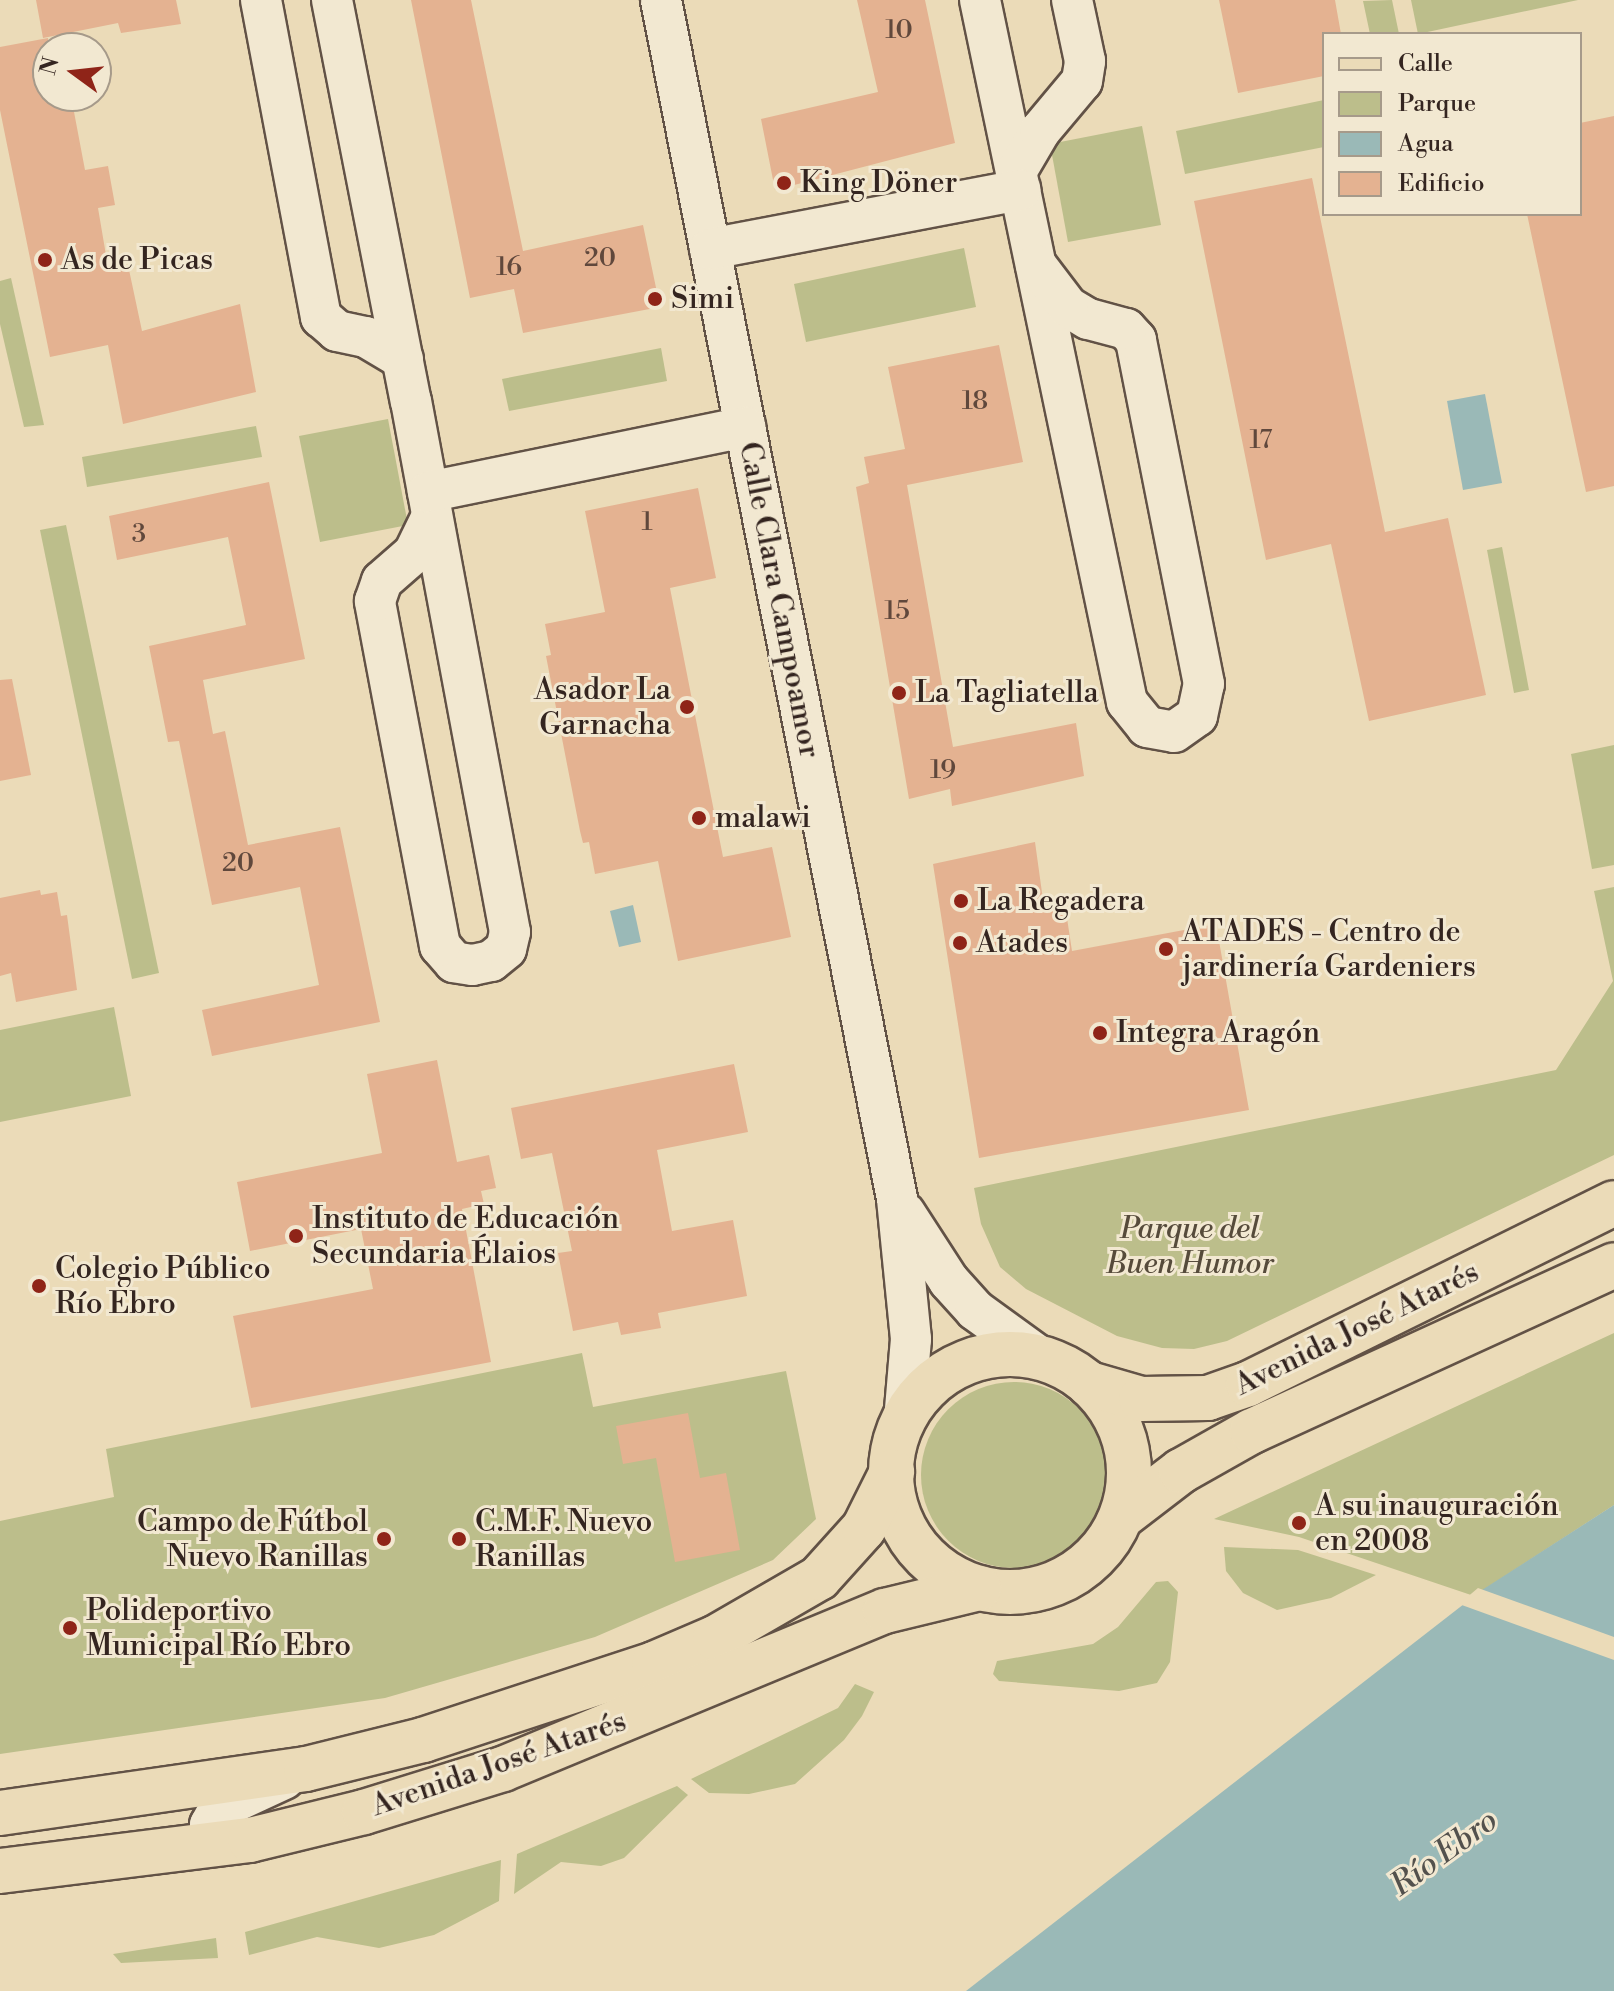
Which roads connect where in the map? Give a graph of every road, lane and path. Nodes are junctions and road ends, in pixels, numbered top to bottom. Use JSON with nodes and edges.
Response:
{"nodes":[{"id":1,"x":261,"y":0,"type":"edge"},
{"id":2,"x":332,"y":0,"type":"edge"},
{"id":3,"x":661,"y":0,"type":"edge"},
{"id":4,"x":980,"y":0,"type":"edge"},
{"id":5,"x":1072,"y":0,"type":"edge"},
{"id":6,"x":997,"y":79,"type":"junction"},
{"id":7,"x":1074,"y":94,"type":"junction"},
{"id":8,"x":1018,"y":181,"type":"junction"},
{"id":9,"x":710,"y":249,"type":"junction"},
{"id":10,"x":1036,"y":265,"type":"junction"},
{"id":11,"x":391,"y":297,"type":"junction"},
{"id":12,"x":1088,"y":319,"type":"junction"},
{"id":13,"x":352,"y":335,"type":"junction"},
{"id":14,"x":1055,"y":357,"type":"junction"},
{"id":15,"x":403,"y":359,"type":"junction"},
{"id":16,"x":745,"y":427,"type":"junction"},
{"id":17,"x":430,"y":504,"type":"junction"},
{"id":18,"x":394,"y":567,"type":"junction"},
{"id":19,"x":446,"y":590,"type":"junction"},
{"id":20,"x":897,"y":1199,"type":"junction"},
{"id":21,"x":1614,"y":1203,"type":"edge"},
{"id":22,"x":1614,"y":1265,"type":"edge"},
{"id":23,"x":1040,"y":1357,"type":"junction"},
{"id":24,"x":1089,"y":1384,"type":"junction"},
{"id":25,"x":904,"y":1421,"type":"junction"},
{"id":26,"x":892,"y":1472,"type":"junction"},
{"id":27,"x":1121,"y":1517,"type":"junction"},
{"id":28,"x":979,"y":1588,"type":"junction"},
{"id":29,"x":306,"y":1769,"type":"junction"},
{"id":30,"x":0,"y":1813,"type":"edge"},
{"id":31,"x":210,"y":1846,"type":"junction"},
{"id":32,"x":0,"y":1871,"type":"edge"}],
"edges":[{"from":1,"to":13,"type":"street"},
{"from":2,"to":11,"type":"street"},
{"from":3,"to":9,"type":"street","name":"Calle Clara Campoamor"},
{"from":4,"to":6,"type":"street"},
{"from":5,"to":7,"type":"street"},
{"from":6,"to":7,"type":"street"},
{"from":6,"to":8,"type":"street"},
{"from":7,"to":8,"type":"street"},
{"from":8,"to":9,"type":"street"},
{"from":8,"to":10,"type":"street"},
{"from":9,"to":16,"type":"street","name":"Calle Clara Campoamor"},
{"from":10,"to":12,"type":"street"},
{"from":10,"to":14,"type":"street"},
{"from":11,"to":13,"type":"street"},
{"from":11,"to":15,"type":"street"},
{"from":12,"to":14,"type":"street"},
{"from":12,"to":14,"type":"street"},
{"from":13,"to":15,"type":"street"},
{"from":15,"to":17,"type":"street"},
{"from":16,"to":17,"type":"street"},
{"from":16,"to":20,"type":"street","name":"Calle Clara Campoamor"},
{"from":17,"to":18,"type":"street"},
{"from":17,"to":19,"type":"street"},
{"from":18,"to":19,"type":"street"},
{"from":18,"to":19,"type":"street"},
{"from":20,"to":23,"type":"street","name":"Calle Clara Campoamor"},
{"from":20,"to":25,"type":"street","name":"Calle Clara Campoamor"},
{"from":21,"to":24,"type":"main road","name":"Avenida José Atarés"},
{"from":22,"to":27,"type":"main road","name":"Avenida José Atarés"},
{"from":23,"to":24,"type":"main road"},
{"from":23,"to":25,"type":"main road"},
{"from":24,"to":27,"type":"main road"},
{"from":25,"to":26,"type":"main road"},
{"from":26,"to":28,"type":"main road"},
{"from":26,"to":29,"type":"main road","name":"Avenida José Atarés"},
{"from":27,"to":28,"type":"main road"},
{"from":28,"to":31,"type":"main road","name":"Avenida José Atarés"},
{"from":29,"to":30,"type":"main road","name":"Avenida José Atarés"},
{"from":29,"to":31,"type":"street"},
{"from":31,"to":32,"type":"main road","name":"Avenida José Atarés"}]}
